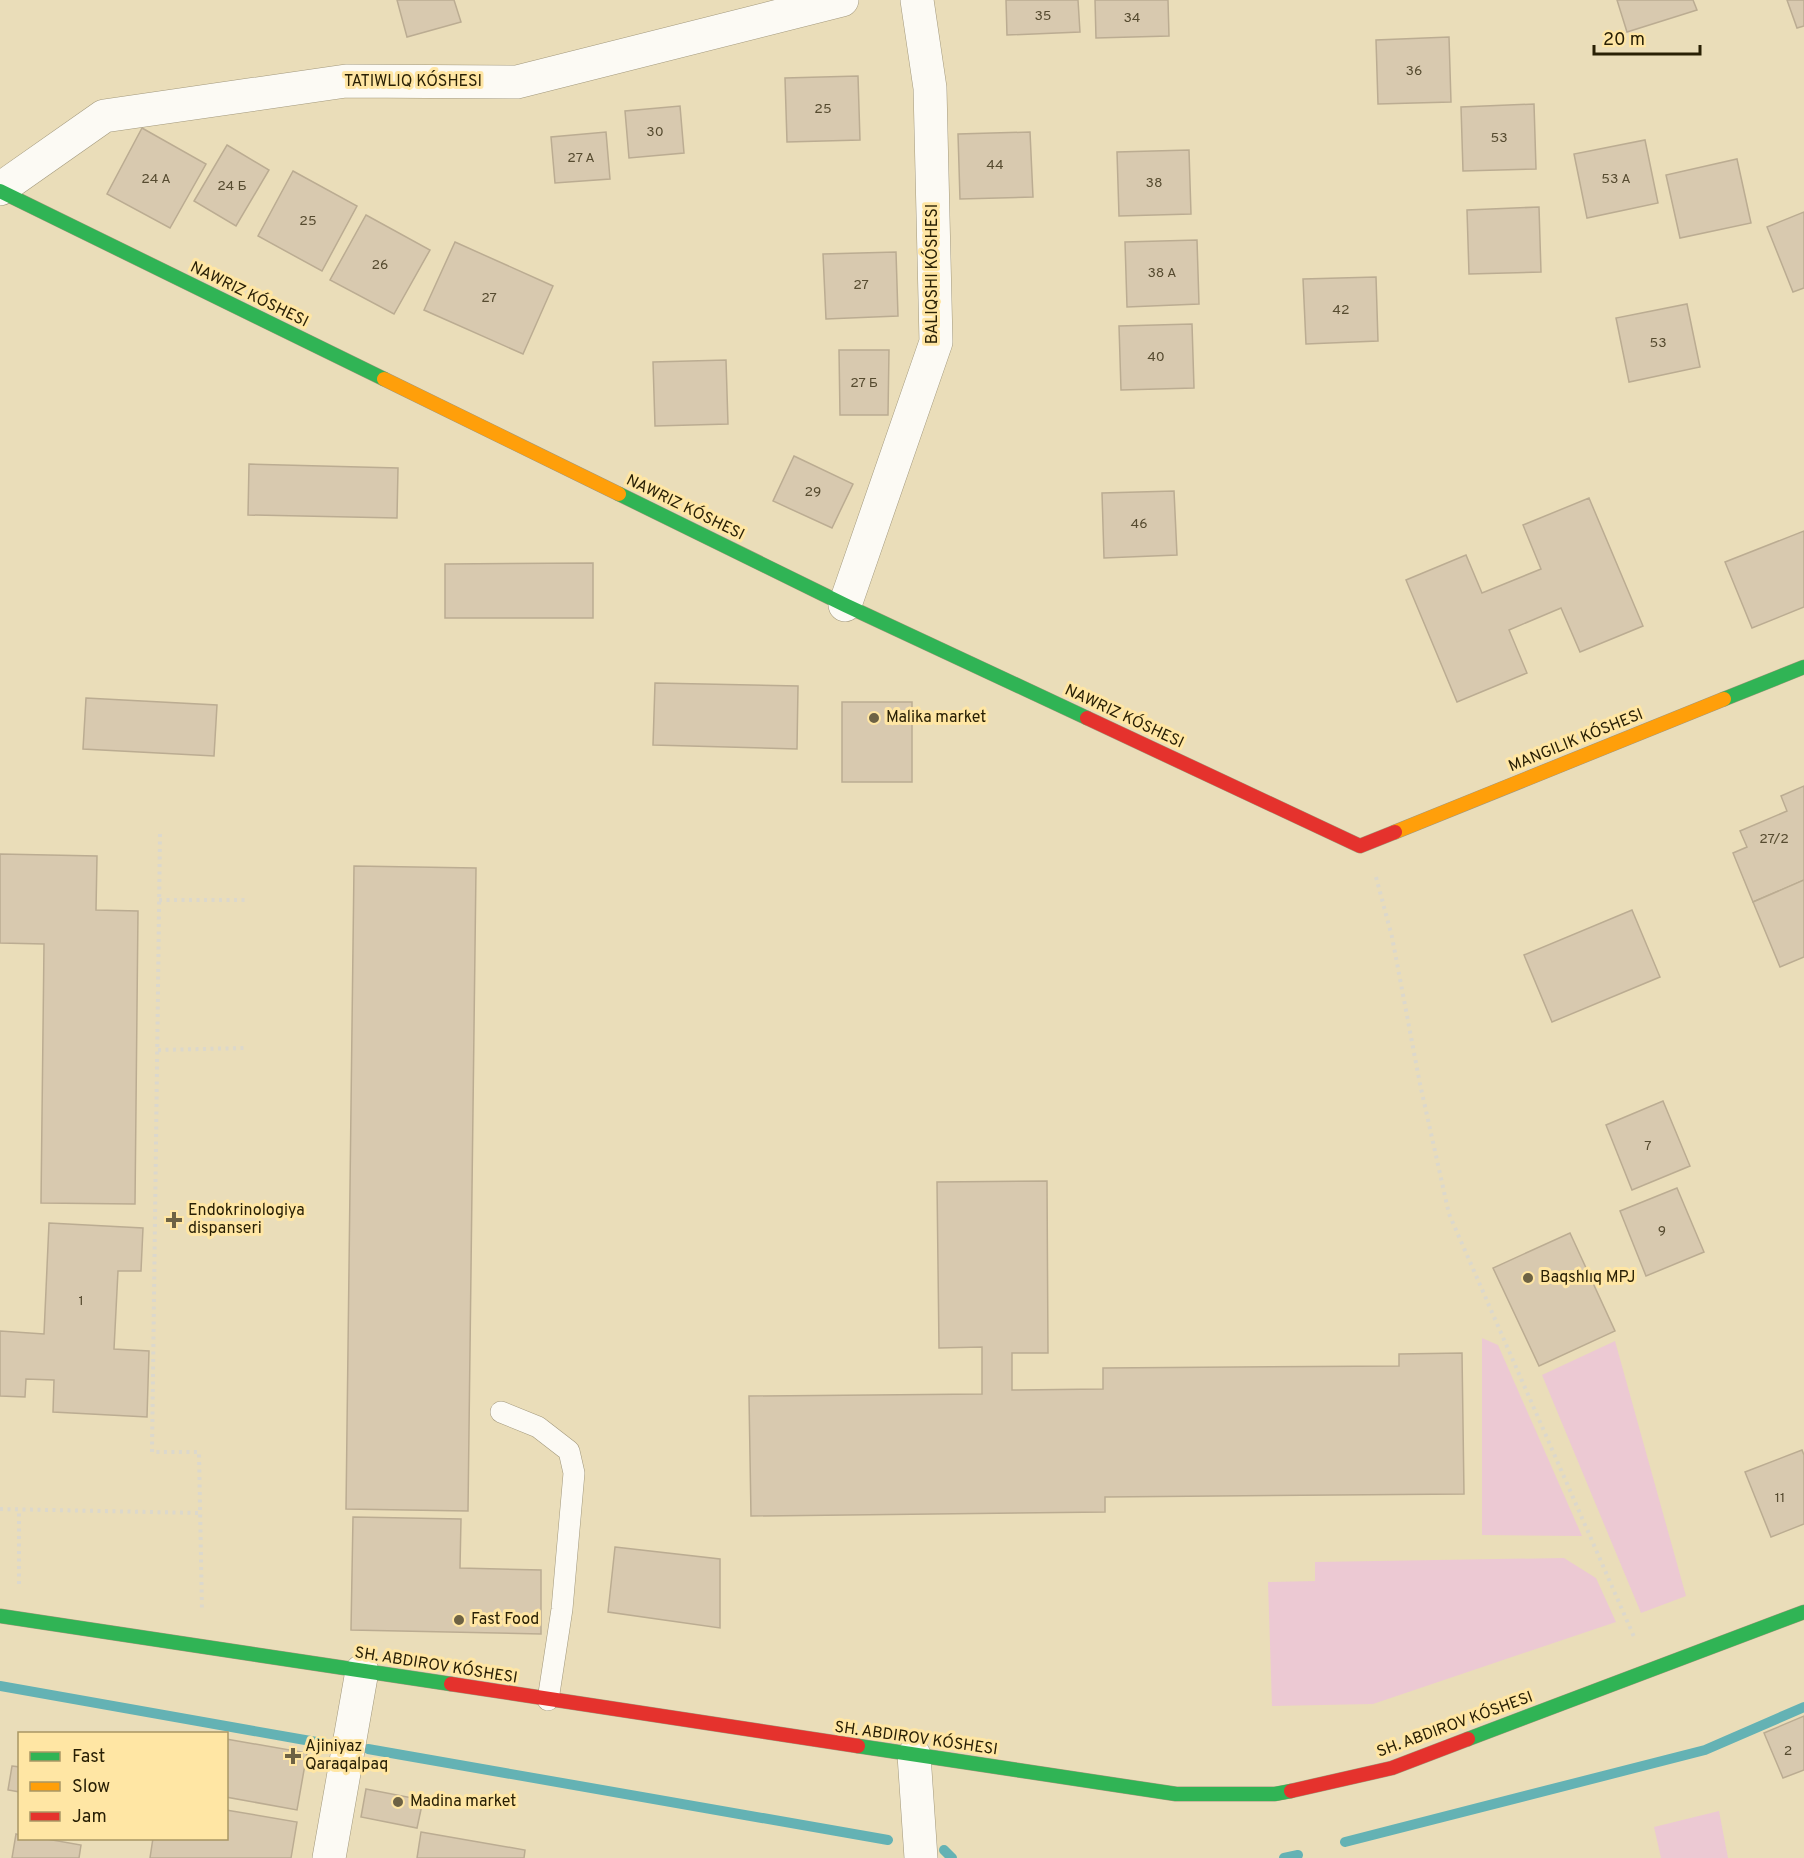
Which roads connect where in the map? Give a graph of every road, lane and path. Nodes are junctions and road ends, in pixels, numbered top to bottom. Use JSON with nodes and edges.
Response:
{"nodes":[{"id":1,"x":842,"y":0,"type":"edge"},
{"id":2,"x":917,"y":0,"type":"edge"},
{"id":3,"x":0,"y":190,"type":"edge"},
{"id":4,"x":845,"y":606,"type":"junction"},
{"id":5,"x":1804,"y":667,"type":"edge"},
{"id":6,"x":160,"y":834,"type":"dead end"},
{"id":7,"x":1364,"y":844,"type":"junction"},
{"id":8,"x":159,"y":900,"type":"junction"},
{"id":9,"x":249,"y":900,"type":"dead end"},
{"id":10,"x":245,"y":1048,"type":"dead end"},
{"id":11,"x":158,"y":1050,"type":"junction"},
{"id":12,"x":501,"y":1412,"type":"dead end"},
{"id":13,"x":0,"y":1509,"type":"edge"},
{"id":14,"x":19,"y":1509,"type":"junction"},
{"id":15,"x":200,"y":1513,"type":"junction"},
{"id":16,"x":19,"y":1588,"type":"dead end"},
{"id":17,"x":1804,"y":1612,"type":"edge"},
{"id":18,"x":202,"y":1613,"type":"dead end"},
{"id":19,"x":0,"y":1616,"type":"edge"},
{"id":20,"x":1648,"y":1670,"type":"junction"},
{"id":21,"x":362,"y":1671,"type":"junction"},
{"id":22,"x":548,"y":1700,"type":"junction"},
{"id":23,"x":914,"y":1755,"type":"junction"},
{"id":24,"x":329,"y":1858,"type":"edge"},
{"id":25,"x":921,"y":1858,"type":"edge"}],
"edges":[{"from":1,"to":3,"type":"street"},
{"from":2,"to":4,"type":"street"},
{"from":3,"to":4,"type":"street"},
{"from":4,"to":7,"type":"street"},
{"from":5,"to":7,"type":"street","name":"MANGILIK KÓSHESI"},
{"from":6,"to":8,"type":"path"},
{"from":7,"to":20,"type":"path"},
{"from":8,"to":9,"type":"path"},
{"from":8,"to":11,"type":"path"},
{"from":10,"to":11,"type":"path"},
{"from":11,"to":15,"type":"path"},
{"from":12,"to":22,"type":"lane"},
{"from":13,"to":14,"type":"path"},
{"from":14,"to":15,"type":"path"},
{"from":14,"to":16,"type":"path"},
{"from":15,"to":18,"type":"path"},
{"from":17,"to":20,"type":"street","name":"SH. ABDIROV KÓSHESI"},
{"from":19,"to":21,"type":"street","name":"SH. ABDIROV KÓSHESI"},
{"from":20,"to":23,"type":"street","name":"SH. ABDIROV KÓSHESI"},
{"from":21,"to":22,"type":"street","name":"SH. ABDIROV KÓSHESI"},
{"from":21,"to":24,"type":"street"},
{"from":22,"to":23,"type":"street","name":"SH. ABDIROV KÓSHESI"},
{"from":23,"to":25,"type":"street"}]}
